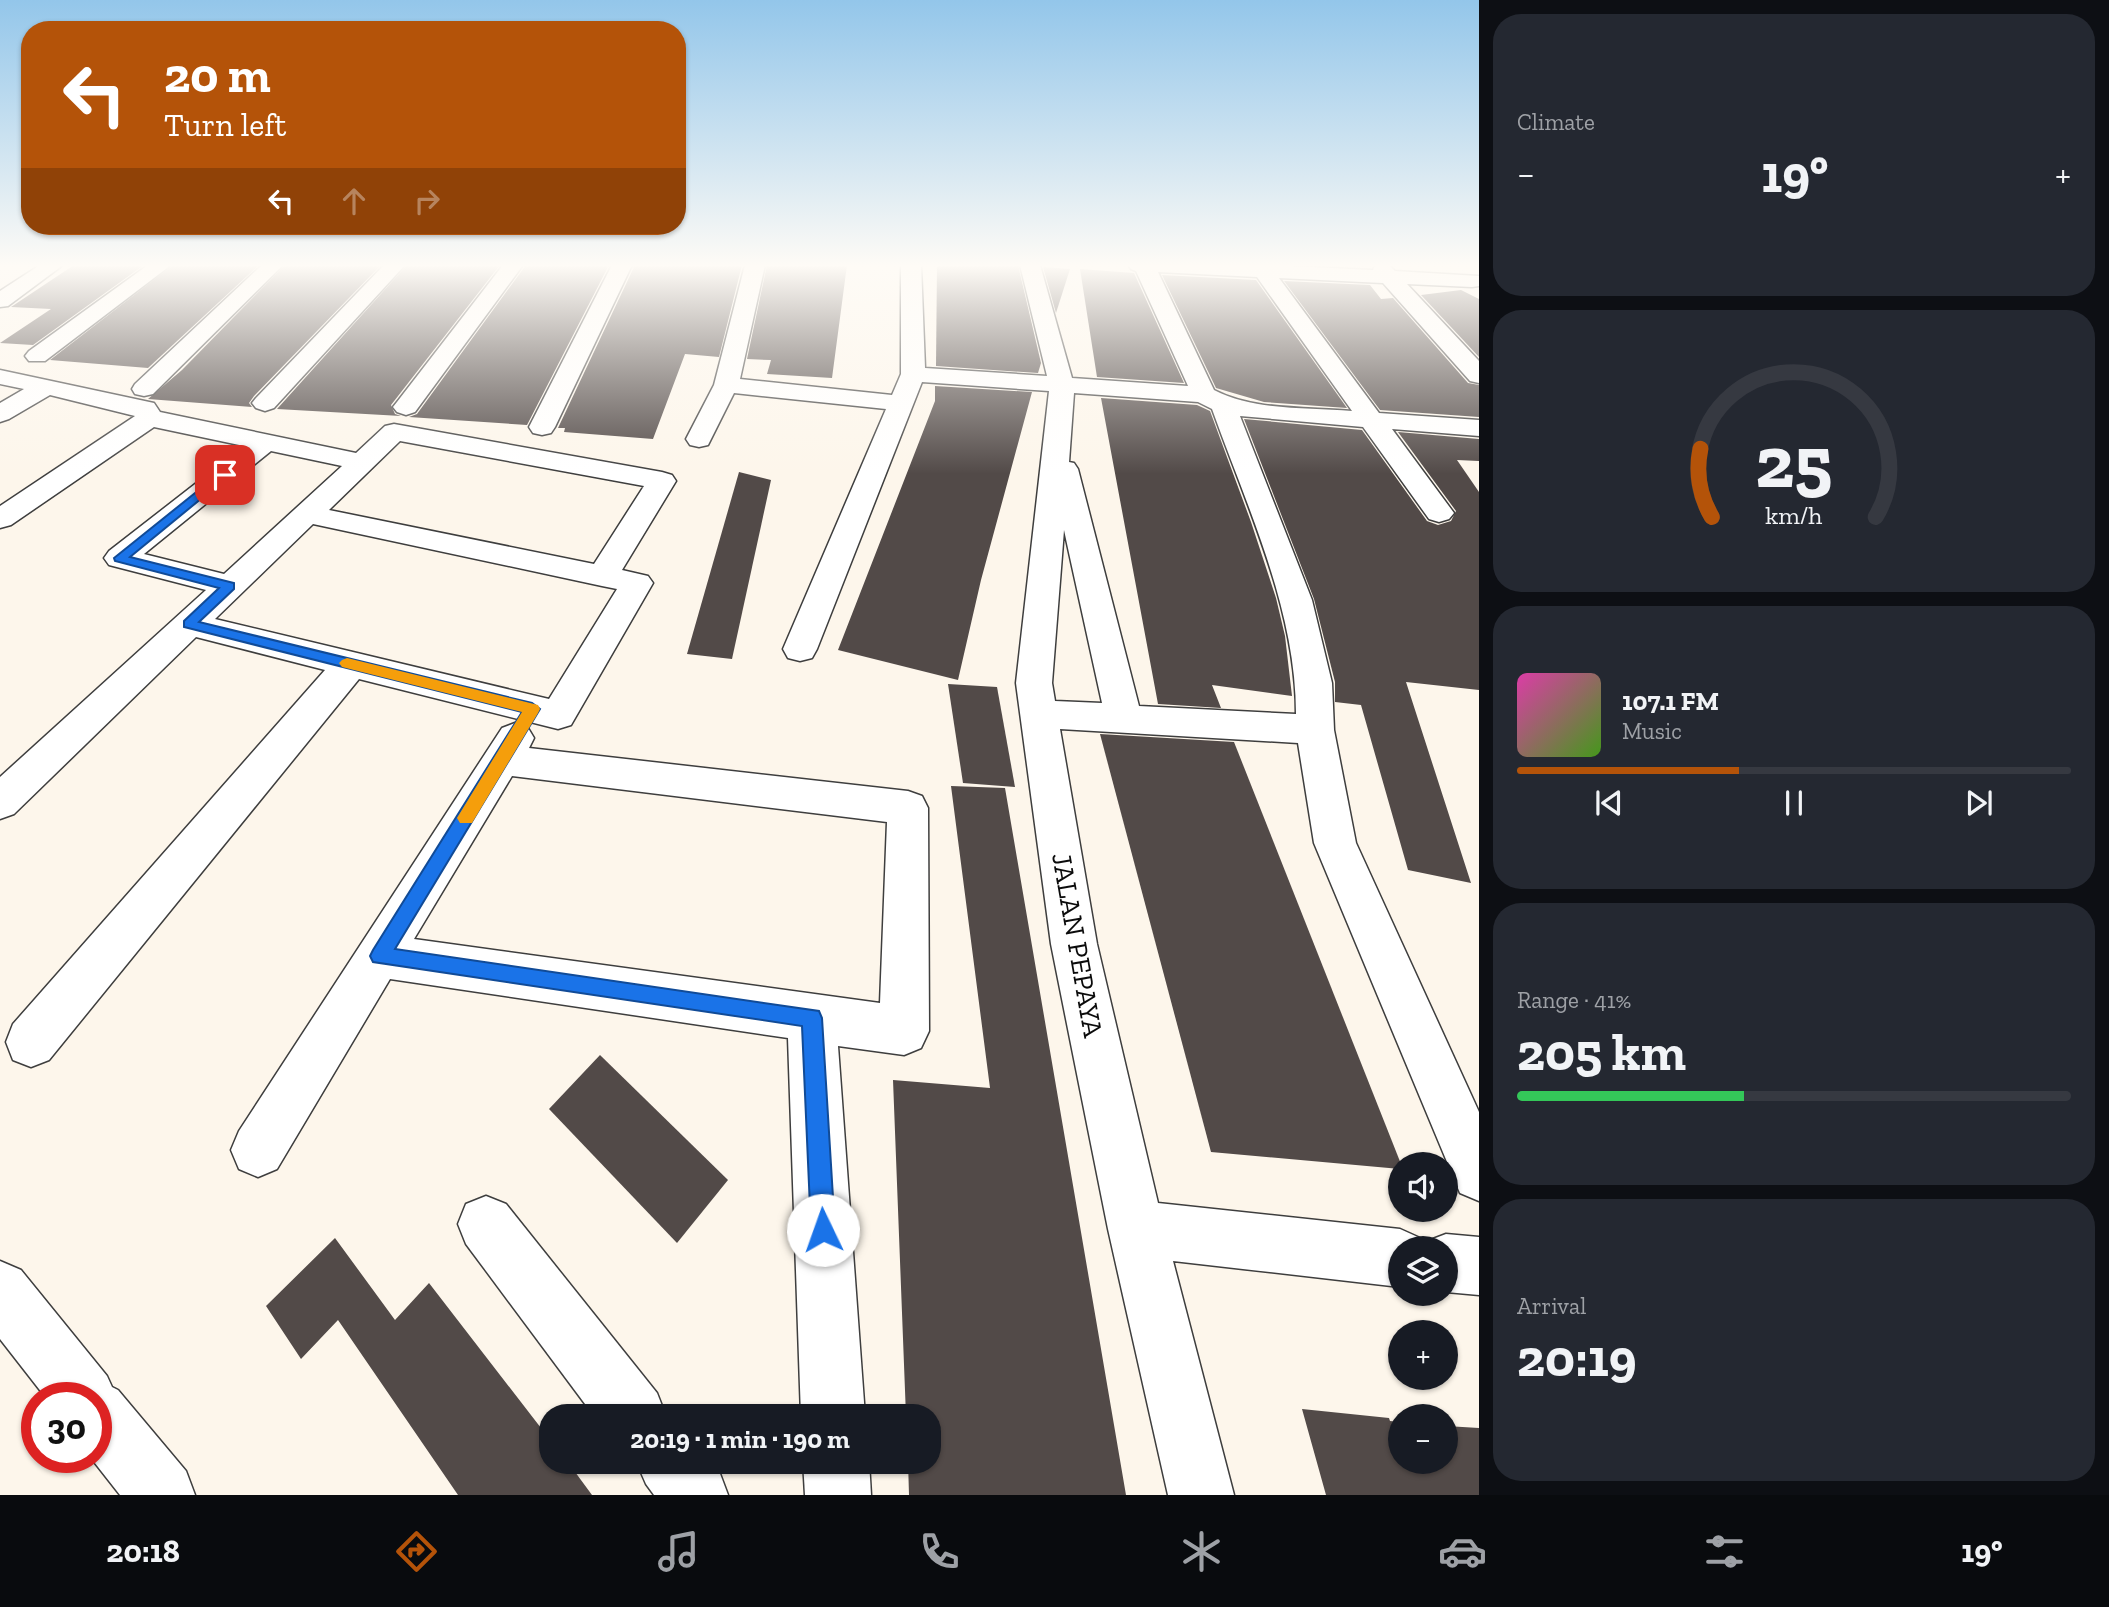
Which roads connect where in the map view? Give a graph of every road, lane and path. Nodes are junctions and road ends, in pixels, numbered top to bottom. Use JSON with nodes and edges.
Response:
{"nodes":[{"id":1,"x":66,"y":335,"type":"edge"},
{"id":2,"x":200,"y":335,"type":"edge"},
{"id":3,"x":329,"y":335,"type":"edge"},
{"id":4,"x":460,"y":335,"type":"edge"},
{"id":5,"x":588,"y":335,"type":"edge"},
{"id":6,"x":738,"y":335,"type":"edge"},
{"id":7,"x":912,"y":335,"type":"edge"},
{"id":8,"x":1048,"y":335,"type":"edge"},
{"id":9,"x":1180,"y":335,"type":"edge"},
{"id":10,"x":1309,"y":335,"type":"edge"},
{"id":11,"x":1441,"y":335,"type":"edge"},
{"id":12,"x":37,"y":356,"type":"dead end"},
{"id":13,"x":913,"y":374,"type":"junction"},
{"id":14,"x":1479,"y":376,"type":"edge"},
{"id":15,"x":0,"y":377,"type":"edge"},
{"id":16,"x":726,"y":385,"type":"junction"},
{"id":17,"x":1062,"y":386,"type":"junction"},
{"id":18,"x":46,"y":387,"type":"junction"},
{"id":19,"x":144,"y":389,"type":"dead end"},
{"id":20,"x":1213,"y":400,"type":"junction"},
{"id":21,"x":265,"y":403,"type":"dead end"},
{"id":22,"x":899,"y":403,"type":"junction"},
{"id":23,"x":406,"y":407,"type":"dead end"},
{"id":24,"x":0,"y":414,"type":"edge"},
{"id":25,"x":149,"y":418,"type":"junction"},
{"id":26,"x":1368,"y":418,"type":"junction"},
{"id":27,"x":542,"y":427,"type":"dead end"},
{"id":28,"x":1479,"y":428,"type":"edge"},
{"id":29,"x":699,"y":439,"type":"dead end"},
{"id":30,"x":1057,"y":440,"type":"junction"},
{"id":31,"x":266,"y":442,"type":"junction"},
{"id":32,"x":362,"y":462,"type":"junction"},
{"id":33,"x":1438,"y":513,"type":"dead end"},
{"id":34,"x":306,"y":514,"type":"junction"},
{"id":35,"x":0,"y":519,"type":"edge"},
{"id":36,"x":602,"y":576,"type":"junction"},
{"id":37,"x":229,"y":586,"type":"junction"},
{"id":38,"x":188,"y":624,"type":"junction"},
{"id":39,"x":800,"y":649,"type":"dead end"},
{"id":40,"x":351,"y":664,"type":"junction"},
{"id":41,"x":532,"y":709,"type":"junction"},
{"id":42,"x":1041,"y":714,"type":"junction"},
{"id":43,"x":1124,"y":719,"type":"junction"},
{"id":44,"x":1315,"y":730,"type":"junction"},
{"id":45,"x":503,"y":760,"type":"junction"},
{"id":46,"x":0,"y":802,"type":"edge"},
{"id":47,"x":380,"y":956,"type":"junction"},
{"id":48,"x":812,"y":1018,"type":"junction"},
{"id":49,"x":31,"y":1042,"type":"dead end"},
{"id":50,"x":258,"y":1150,"type":"dead end"},
{"id":51,"x":1479,"y":1174,"type":"edge"},
{"id":52,"x":486,"y":1224,"type":"dead end"},
{"id":53,"x":1136,"y":1229,"type":"junction"},
{"id":54,"x":1388,"y":1257,"type":"edge"},
{"id":55,"x":1458,"y":1263,"type":"edge"},
{"id":56,"x":1479,"y":1266,"type":"edge"},
{"id":57,"x":0,"y":1291,"type":"edge"},
{"id":58,"x":72,"y":1382,"type":"edge"},
{"id":59,"x":625,"y":1404,"type":"edge"},
{"id":60,"x":832,"y":1404,"type":"edge"},
{"id":61,"x":112,"y":1432,"type":"edge"},
{"id":62,"x":679,"y":1474,"type":"edge"},
{"id":63,"x":837,"y":1474,"type":"edge"},
{"id":64,"x":162,"y":1495,"type":"edge"},
{"id":65,"x":695,"y":1495,"type":"edge"},
{"id":66,"x":838,"y":1495,"type":"edge"},
{"id":67,"x":1200,"y":1495,"type":"edge"}],
"edges":[{"from":1,"to":12,"type":"street"},
{"from":2,"to":19,"type":"street"},
{"from":3,"to":21,"type":"street"},
{"from":4,"to":23,"type":"street"},
{"from":5,"to":27,"type":"street"},
{"from":6,"to":16,"type":"street"},
{"from":7,"to":13,"type":"street"},
{"from":8,"to":17,"type":"street"},
{"from":9,"to":20,"type":"street"},
{"from":10,"to":26,"type":"street"},
{"from":11,"to":14,"type":"street"},
{"from":13,"to":17,"type":"street"},
{"from":13,"to":22,"type":"street"},
{"from":15,"to":18,"type":"street"},
{"from":16,"to":22,"type":"street"},
{"from":16,"to":29,"type":"street"},
{"from":17,"to":20,"type":"street"},
{"from":17,"to":30,"type":"street","name":"JALAN PEPAYA"},
{"from":18,"to":24,"type":"street"},
{"from":18,"to":25,"type":"street"},
{"from":20,"to":26,"type":"street"},
{"from":20,"to":44,"type":"street"},
{"from":22,"to":39,"type":"street"},
{"from":25,"to":31,"type":"street"},
{"from":25,"to":35,"type":"street"},
{"from":26,"to":28,"type":"street"},
{"from":26,"to":33,"type":"street"},
{"from":30,"to":42,"type":"street","name":"JALAN PEPAYA"},
{"from":30,"to":43,"type":"street"},
{"from":31,"to":32,"type":"street"},
{"from":31,"to":37,"type":"street"},
{"from":32,"to":34,"type":"street"},
{"from":32,"to":36,"type":"street"},
{"from":34,"to":36,"type":"street"},
{"from":34,"to":37,"type":"street"},
{"from":36,"to":41,"type":"street"},
{"from":37,"to":38,"type":"street"},
{"from":38,"to":40,"type":"street"},
{"from":38,"to":46,"type":"street"},
{"from":40,"to":41,"type":"street"},
{"from":40,"to":49,"type":"street"},
{"from":41,"to":45,"type":"street"},
{"from":42,"to":43,"type":"street"},
{"from":42,"to":53,"type":"street","name":"JALAN PEPAYA"},
{"from":43,"to":44,"type":"street"},
{"from":44,"to":51,"type":"street"},
{"from":45,"to":47,"type":"street"},
{"from":45,"to":48,"type":"street"},
{"from":47,"to":48,"type":"street"},
{"from":47,"to":50,"type":"street"},
{"from":48,"to":60,"type":"street"},
{"from":52,"to":59,"type":"street"},
{"from":53,"to":54,"type":"street"},
{"from":53,"to":67,"type":"street","name":"JALAN PEPAYA"},
{"from":55,"to":56,"type":"street"},
{"from":57,"to":58,"type":"street"},
{"from":61,"to":64,"type":"street"},
{"from":62,"to":65,"type":"street"},
{"from":63,"to":66,"type":"street"}]}
